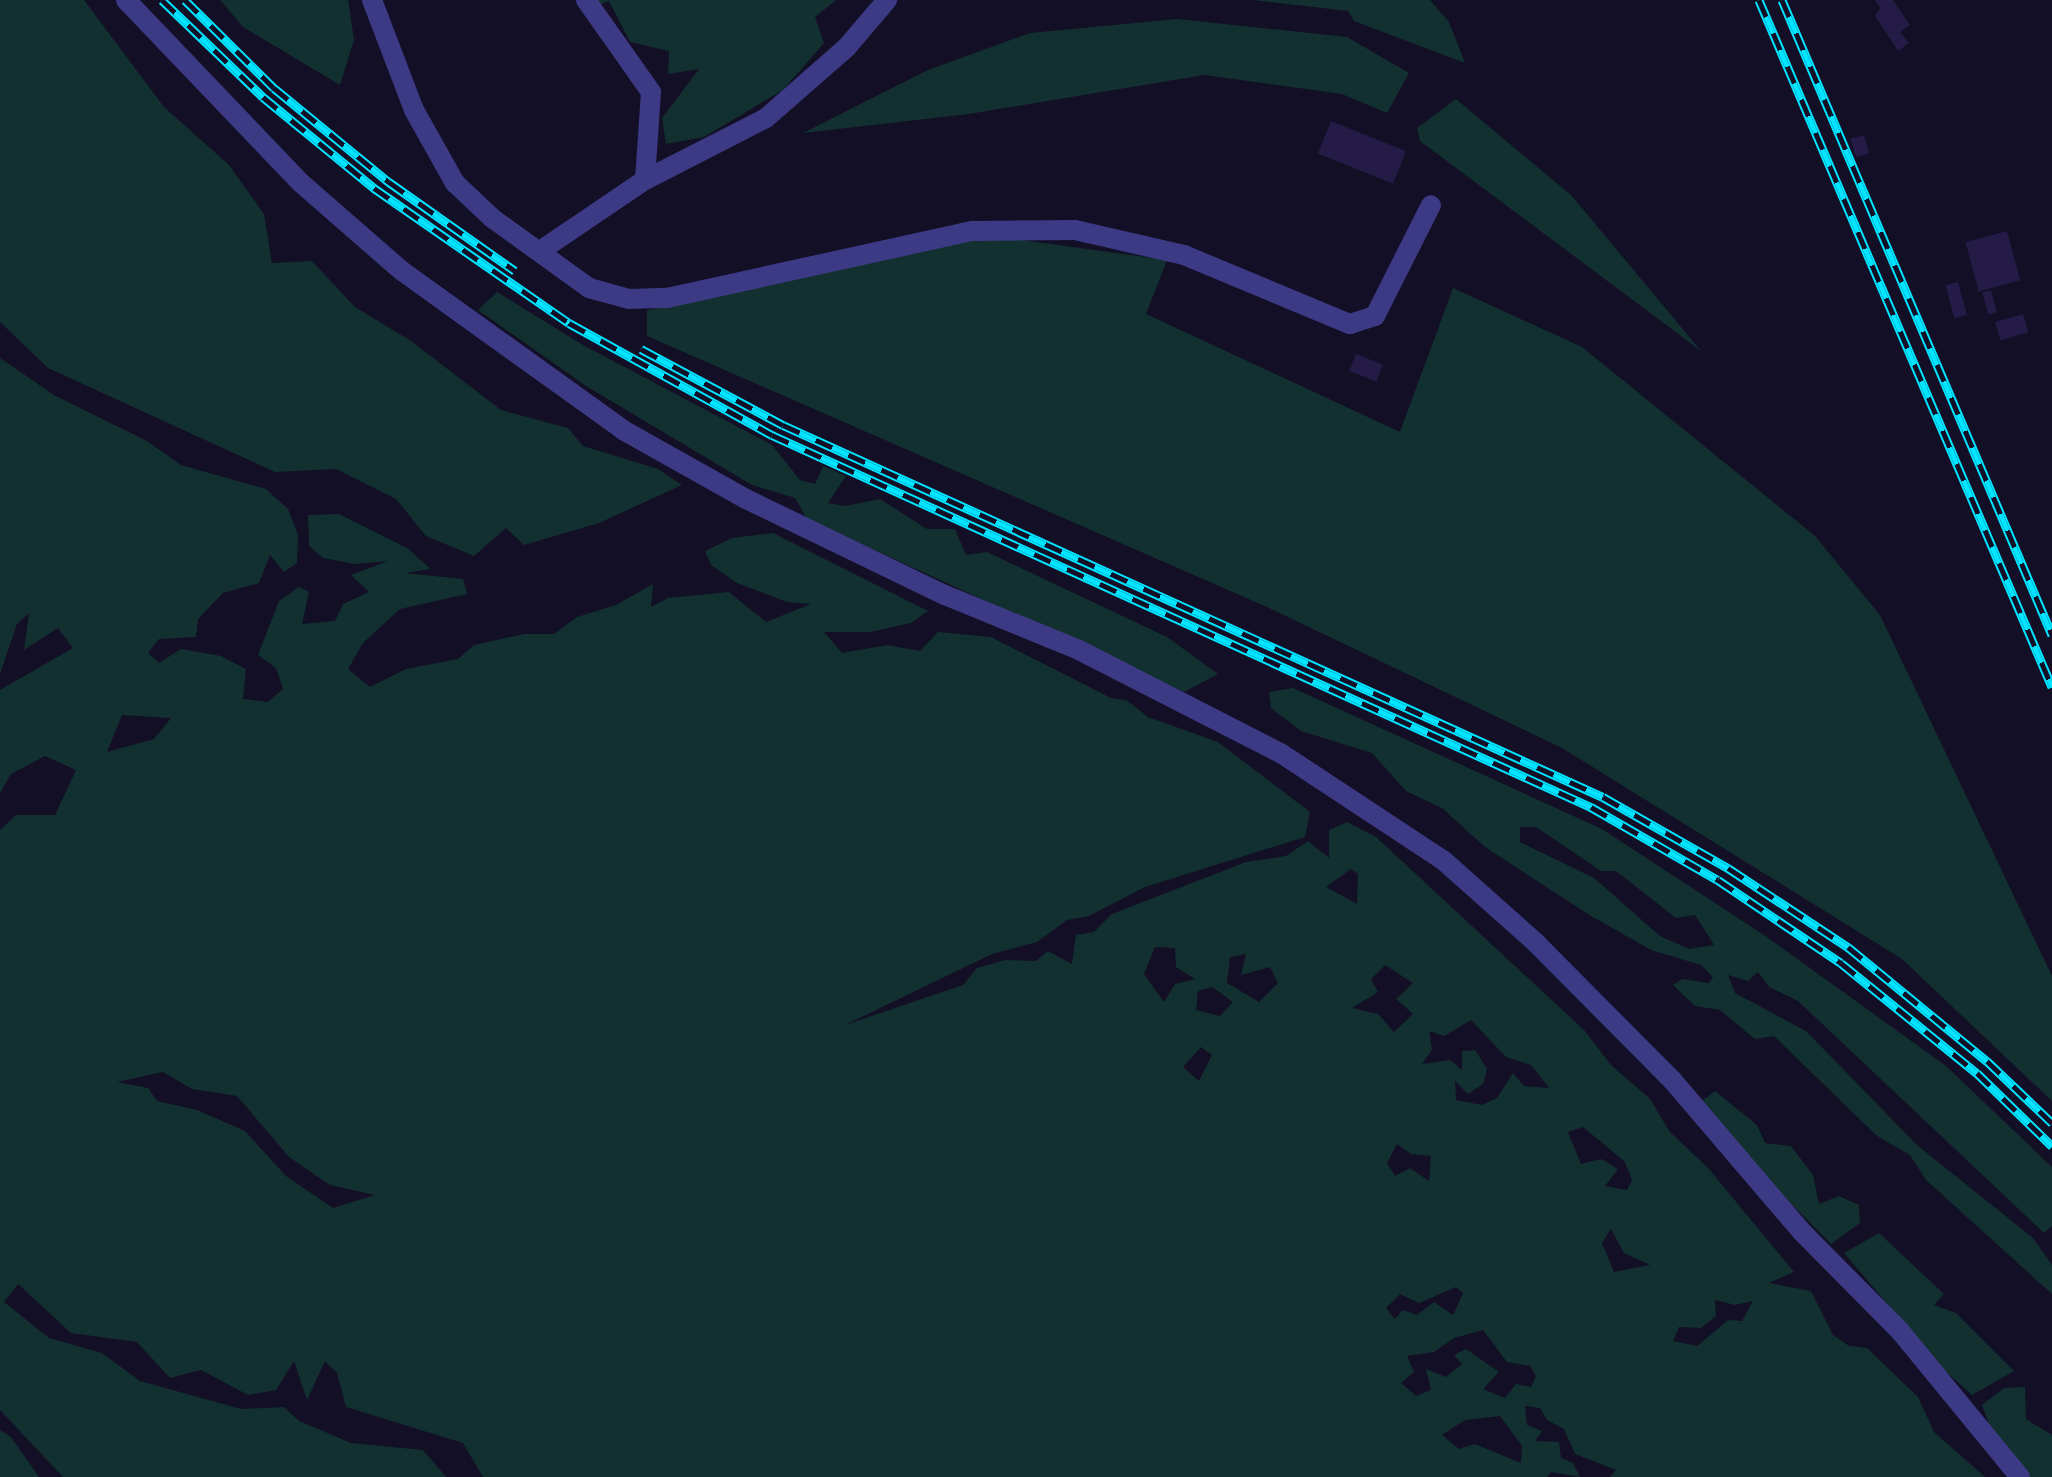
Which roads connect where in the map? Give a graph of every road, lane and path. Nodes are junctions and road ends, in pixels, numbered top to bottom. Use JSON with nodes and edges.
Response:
{"nodes":[{"id":1,"x":126,"y":0,"type":"edge"},
{"id":2,"x":372,"y":0,"type":"edge"},
{"id":3,"x":586,"y":0,"type":"edge"},
{"id":4,"x":887,"y":0,"type":"edge"},
{"id":5,"x":645,"y":180,"type":"junction"},
{"id":6,"x":1431,"y":205,"type":"dead end"},
{"id":7,"x":540,"y":251,"type":"junction"},
{"id":8,"x":2020,"y":1477,"type":"edge"}],
"edges":[{"from":1,"to":8,"type":"lane"},
{"from":2,"to":7,"type":"lane"},
{"from":3,"to":5,"type":"lane"},
{"from":4,"to":5,"type":"lane"},
{"from":5,"to":7,"type":"lane"},
{"from":6,"to":7,"type":"lane"}]}
